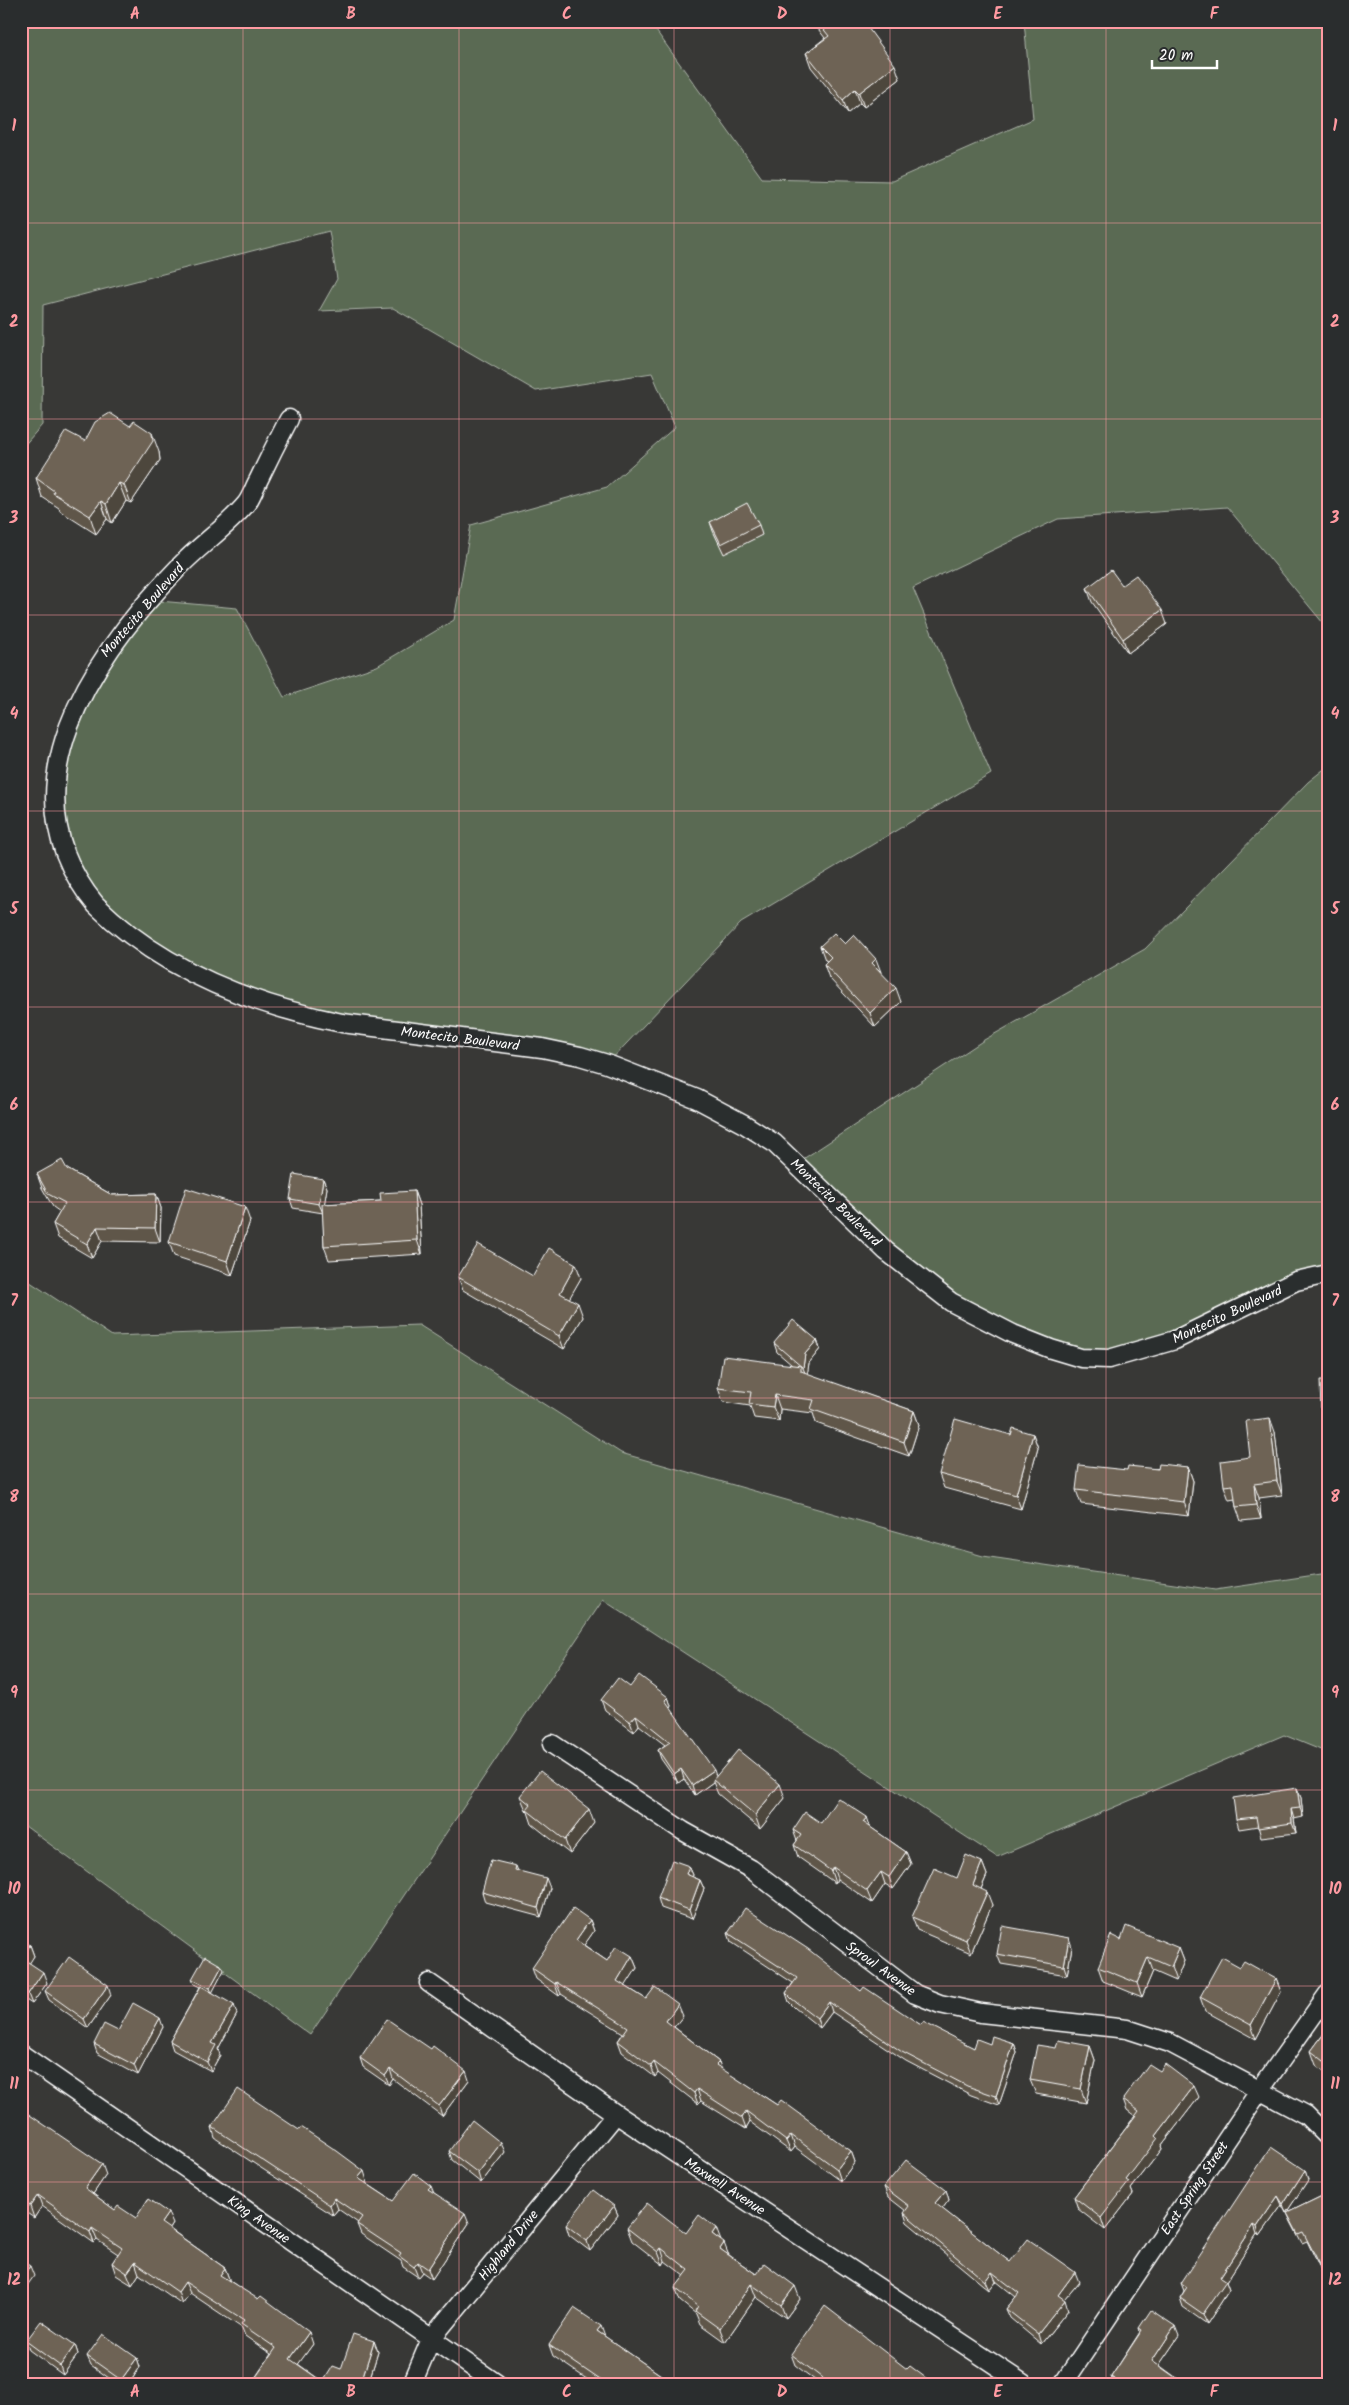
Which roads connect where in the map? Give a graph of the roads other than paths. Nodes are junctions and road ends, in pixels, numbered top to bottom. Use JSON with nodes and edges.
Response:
{"nodes":[{"id":1,"x":289,"y":419,"type":"dead end"},
{"id":2,"x":1328,"y":1274,"type":"edge"},
{"id":3,"x":552,"y":1744,"type":"dead end"},
{"id":4,"x":429,"y":1983,"type":"dead end"},
{"id":5,"x":1328,"y":1994,"type":"edge"},
{"id":6,"x":21,"y":2054,"type":"edge"},
{"id":7,"x":1260,"y":2090,"type":"junction"},
{"id":8,"x":616,"y":2114,"type":"junction"},
{"id":9,"x":1328,"y":2137,"type":"edge"},
{"id":10,"x":432,"y":2339,"type":"junction"},
{"id":11,"x":412,"y":2384,"type":"edge"},
{"id":12,"x":497,"y":2384,"type":"edge"},
{"id":13,"x":1024,"y":2384,"type":"edge"},
{"id":14,"x":1063,"y":2384,"type":"edge"}],
"edges":[{"from":1,"to":2,"type":"street","name":"Montecito Boulevard"},
{"from":3,"to":7,"type":"street","name":"Sproul Avenue"},
{"from":4,"to":8,"type":"street","name":"Maxwell Avenue"},
{"from":5,"to":7,"type":"street","name":"East Spring Street"},
{"from":6,"to":10,"type":"street","name":"King Avenue"},
{"from":7,"to":9,"type":"street","name":"Sproul Avenue"},
{"from":7,"to":14,"type":"street","name":"East Spring Street"},
{"from":8,"to":10,"type":"street","name":"Highland Drive"},
{"from":8,"to":13,"type":"street","name":"Maxwell Avenue"},
{"from":10,"to":11,"type":"street","name":"Highland Drive"},
{"from":10,"to":12,"type":"street","name":"King Avenue"}]}
